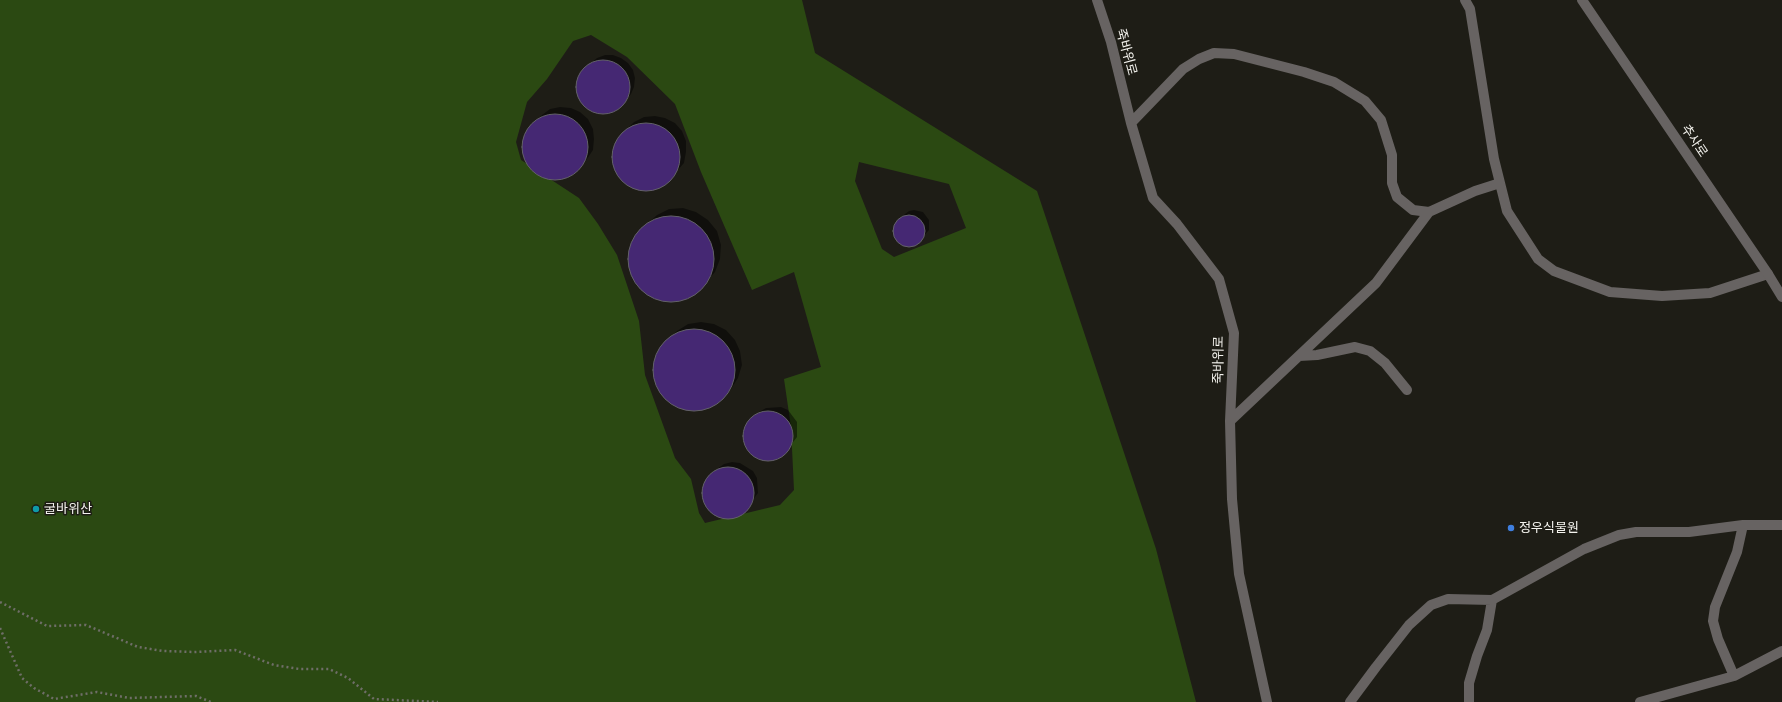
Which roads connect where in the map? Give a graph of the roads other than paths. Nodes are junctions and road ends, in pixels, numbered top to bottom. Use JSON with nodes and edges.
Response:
{"nodes":[{"id":1,"x":1097,"y":0,"type":"edge"},
{"id":2,"x":1465,"y":0,"type":"edge"},
{"id":3,"x":1582,"y":0,"type":"edge"},
{"id":4,"x":1131,"y":122,"type":"junction"},
{"id":5,"x":1500,"y":183,"type":"junction"},
{"id":6,"x":1429,"y":212,"type":"junction"},
{"id":7,"x":1768,"y":274,"type":"junction"},
{"id":8,"x":1782,"y":297,"type":"edge"},
{"id":9,"x":1299,"y":356,"type":"junction"},
{"id":10,"x":1407,"y":390,"type":"dead end"},
{"id":11,"x":1230,"y":421,"type":"junction"},
{"id":12,"x":1743,"y":525,"type":"junction"},
{"id":13,"x":1782,"y":525,"type":"edge"},
{"id":14,"x":1492,"y":600,"type":"junction"},
{"id":15,"x":1782,"y":651,"type":"edge"},
{"id":16,"x":1734,"y":676,"type":"junction"},
{"id":17,"x":1267,"y":702,"type":"edge"},
{"id":18,"x":1350,"y":702,"type":"edge"},
{"id":19,"x":1469,"y":702,"type":"edge"},
{"id":20,"x":1640,"y":702,"type":"edge"}],
"edges":[{"from":1,"to":4,"type":"street","name":"죽바위로"},
{"from":2,"to":5,"type":"street"},
{"from":3,"to":7,"type":"street","name":"추사로"},
{"from":4,"to":6,"type":"street"},
{"from":4,"to":11,"type":"street","name":"죽바위로"},
{"from":5,"to":6,"type":"street"},
{"from":5,"to":7,"type":"street"},
{"from":6,"to":9,"type":"street"},
{"from":7,"to":8,"type":"street","name":"추사로"},
{"from":9,"to":10,"type":"street"},
{"from":9,"to":11,"type":"street"},
{"from":11,"to":17,"type":"street","name":"죽바위로"},
{"from":12,"to":13,"type":"street"},
{"from":12,"to":14,"type":"street"},
{"from":12,"to":16,"type":"street"},
{"from":14,"to":18,"type":"street"},
{"from":14,"to":19,"type":"street"},
{"from":15,"to":16,"type":"street"},
{"from":16,"to":20,"type":"street"}]}
